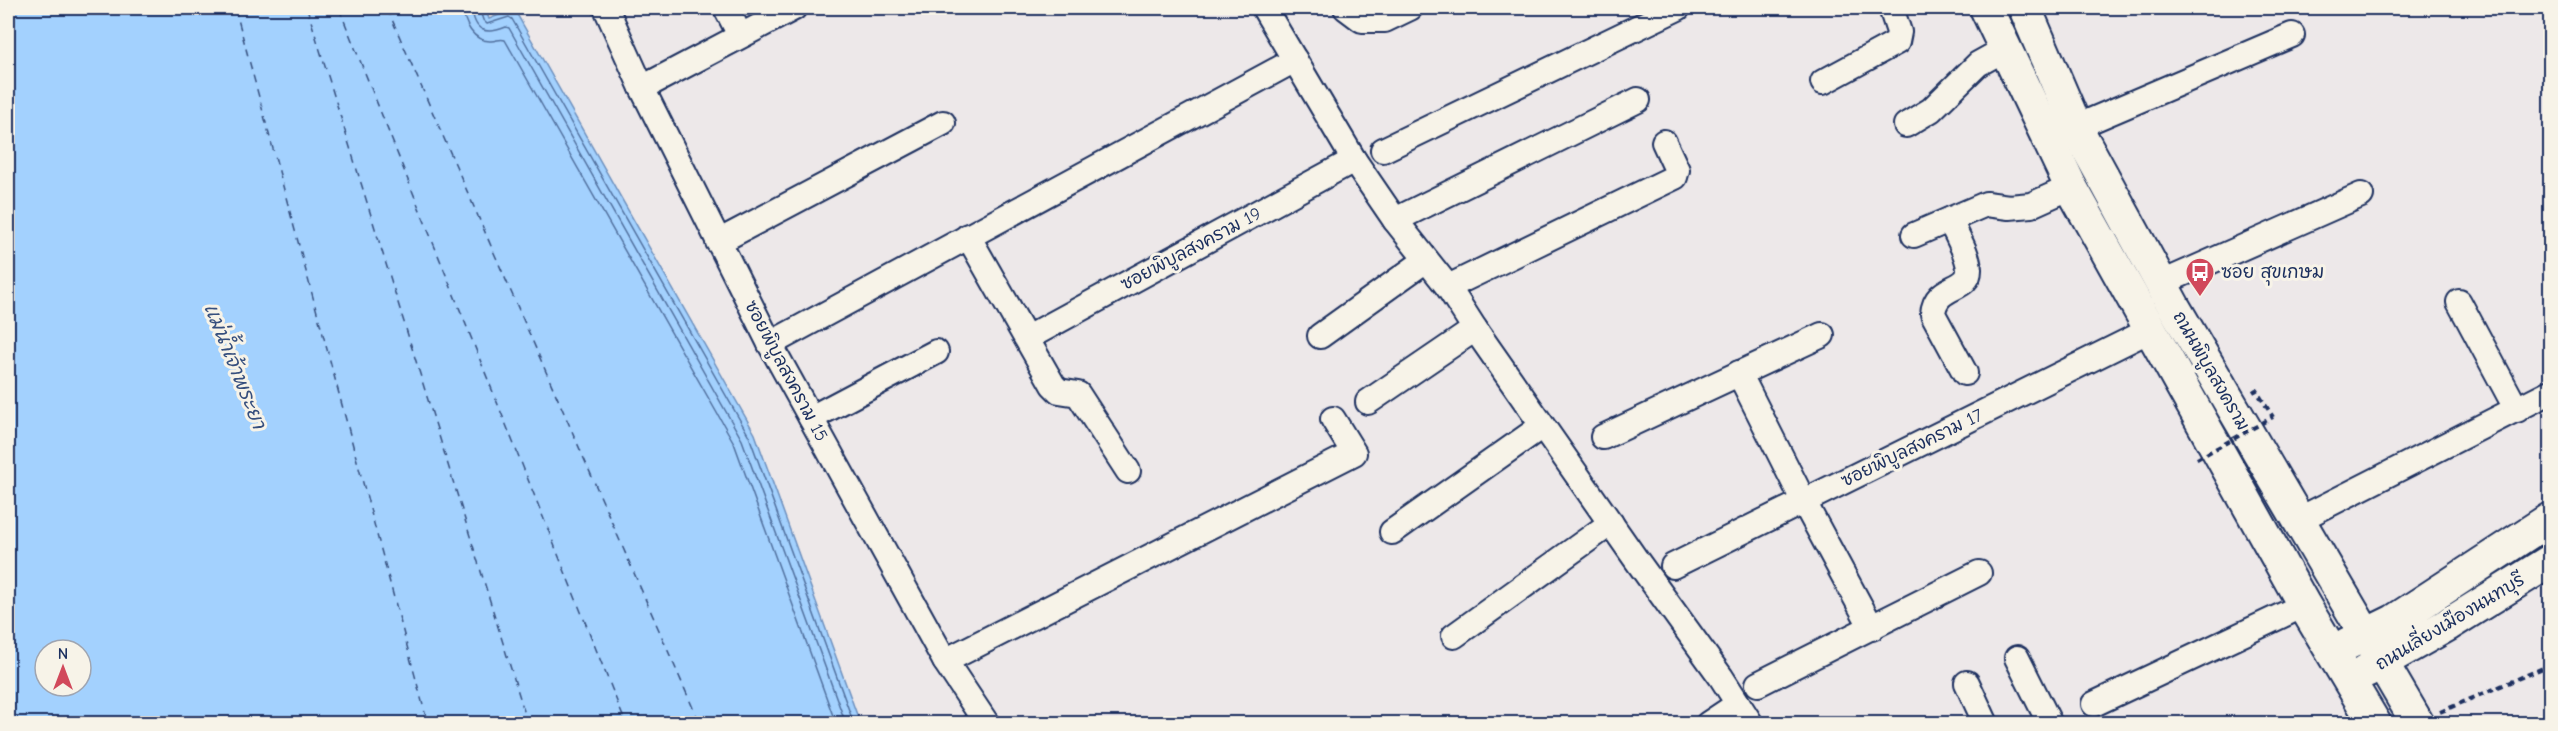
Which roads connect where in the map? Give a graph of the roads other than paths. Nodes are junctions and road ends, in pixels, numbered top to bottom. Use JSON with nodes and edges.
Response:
{"nodes":[{"id":1,"x":606,"y":8,"type":"edge"},
{"id":2,"x":726,"y":8,"type":"edge"},
{"id":3,"x":794,"y":8,"type":"edge"},
{"id":4,"x":1264,"y":8,"type":"edge"},
{"id":5,"x":1346,"y":8,"type":"edge"},
{"id":6,"x":1410,"y":8,"type":"edge"},
{"id":7,"x":1678,"y":8,"type":"edge"},
{"id":8,"x":1891,"y":8,"type":"edge"},
{"id":9,"x":1986,"y":8,"type":"edge"},
{"id":10,"x":2025,"y":8,"type":"edge"},
{"id":11,"x":740,"y":35,"type":"junction"},
{"id":12,"x":2292,"y":35,"type":"dead end"},
{"id":13,"x":2005,"y":49,"type":"junction"},
{"id":14,"x":1295,"y":60,"type":"junction"},
{"id":15,"x":1822,"y":82,"type":"dead end"},
{"id":16,"x":642,"y":88,"type":"junction"},
{"id":17,"x":1638,"y":100,"type":"dead end"},
{"id":18,"x":943,"y":123,"type":"dead end"},
{"id":19,"x":1906,"y":125,"type":"dead end"},
{"id":20,"x":2076,"y":127,"type":"junction"},
{"id":21,"x":1664,"y":142,"type":"dead end"},
{"id":22,"x":1383,"y":150,"type":"dead end"},
{"id":23,"x":1354,"y":160,"type":"junction"},
{"id":24,"x":2072,"y":187,"type":"junction"},
{"id":25,"x":2361,"y":195,"type":"dead end"},
{"id":26,"x":1395,"y":220,"type":"junction"},
{"id":27,"x":1950,"y":220,"type":"junction"},
{"id":28,"x":1914,"y":235,"type":"dead end"},
{"id":29,"x":968,"y":236,"type":"junction"},
{"id":30,"x":718,"y":242,"type":"junction"},
{"id":31,"x":1426,"y":260,"type":"junction"},
{"id":32,"x":2162,"y":283,"type":"junction"},
{"id":33,"x":1448,"y":287,"type":"junction"},
{"id":34,"x":2459,"y":302,"type":"dead end"},
{"id":35,"x":1475,"y":329,"type":"junction"},
{"id":36,"x":2150,"y":330,"type":"junction"},
{"id":37,"x":1822,"y":335,"type":"dead end"},
{"id":38,"x":1320,"y":336,"type":"dead end"},
{"id":39,"x":1027,"y":338,"type":"junction"},
{"id":40,"x":770,"y":344,"type":"junction"},
{"id":41,"x":936,"y":352,"type":"dead end"},
{"id":42,"x":1739,"y":373,"type":"junction"},
{"id":43,"x":1965,"y":373,"type":"dead end"},
{"id":44,"x":2550,"y":392,"type":"edge"},
{"id":45,"x":1368,"y":402,"type":"dead end"},
{"id":46,"x":2517,"y":410,"type":"junction"},
{"id":47,"x":811,"y":418,"type":"junction"},
{"id":48,"x":1333,"y":419,"type":"dead end"},
{"id":49,"x":1542,"y":426,"type":"junction"},
{"id":50,"x":1603,"y":437,"type":"dead end"},
{"id":51,"x":1128,"y":471,"type":"dead end"},
{"id":52,"x":1804,"y":502,"type":"junction"},
{"id":53,"x":2550,"y":519,"type":"edge"},
{"id":54,"x":2298,"y":520,"type":"junction"},
{"id":55,"x":1611,"y":523,"type":"junction"},
{"id":56,"x":1392,"y":532,"type":"dead end"},
{"id":57,"x":2550,"y":561,"type":"edge"},
{"id":58,"x":1673,"y":566,"type":"dead end"},
{"id":59,"x":1979,"y":573,"type":"dead end"},
{"id":60,"x":2304,"y":604,"type":"junction"},
{"id":61,"x":1872,"y":628,"type":"junction"},
{"id":62,"x":2366,"y":634,"type":"junction"},
{"id":63,"x":1454,"y":636,"type":"dead end"},
{"id":64,"x":2332,"y":652,"type":"junction"},
{"id":65,"x":2017,"y":658,"type":"dead end"},
{"id":66,"x":945,"y":661,"type":"junction"},
{"id":67,"x":2384,"y":662,"type":"junction"},
{"id":68,"x":2349,"y":681,"type":"junction"},
{"id":69,"x":1967,"y":683,"type":"dead end"},
{"id":70,"x":1758,"y":684,"type":"dead end"},
{"id":71,"x":2094,"y":704,"type":"dead end"},
{"id":72,"x":1745,"y":714,"type":"edge"},
{"id":73,"x":2415,"y":717,"type":"edge"},
{"id":74,"x":987,"y":723,"type":"edge"},
{"id":75,"x":1708,"y":723,"type":"edge"},
{"id":76,"x":1986,"y":723,"type":"edge"},
{"id":77,"x":2050,"y":723,"type":"edge"},
{"id":78,"x":2374,"y":723,"type":"edge"}],
"edges":[{"from":1,"to":16,"type":"street","name":"ซอยพิบูลสงคราม 15"},
{"from":2,"to":11,"type":"street"},
{"from":3,"to":11,"type":"street"},
{"from":4,"to":14,"type":"street"},
{"from":5,"to":6,"type":"street"},
{"from":7,"to":22,"type":"street"},
{"from":8,"to":15,"type":"street"},
{"from":9,"to":13,"type":"main road","name":"ถนนพิบูลสงคราม"},
{"from":10,"to":20,"type":"main road","name":"ถนนพิบูลสงคราม"},
{"from":11,"to":16,"type":"street"},
{"from":12,"to":20,"type":"street"},
{"from":13,"to":19,"type":"street"},
{"from":13,"to":24,"type":"main road","name":"ถนนพิบูลสงคราม"},
{"from":14,"to":23,"type":"street"},
{"from":14,"to":29,"type":"street"},
{"from":16,"to":30,"type":"street","name":"ซอยพิบูลสงคราม 15"},
{"from":17,"to":26,"type":"street"},
{"from":18,"to":30,"type":"street"},
{"from":20,"to":32,"type":"main road","name":"ถนนพิบูลสงคราม"},
{"from":21,"to":33,"type":"street"},
{"from":23,"to":26,"type":"street"},
{"from":23,"to":39,"type":"street","name":"ซอยพิบูลสงคราม 19"},
{"from":24,"to":27,"type":"street"},
{"from":24,"to":36,"type":"main road","name":"ถนนพิบูลสงคราม"},
{"from":25,"to":32,"type":"street"},
{"from":26,"to":31,"type":"street"},
{"from":27,"to":28,"type":"street"},
{"from":27,"to":43,"type":"street"},
{"from":29,"to":39,"type":"street"},
{"from":29,"to":40,"type":"street"},
{"from":30,"to":40,"type":"street","name":"ซอยพิบูลสงคราม 15"},
{"from":31,"to":33,"type":"street"},
{"from":31,"to":38,"type":"street"},
{"from":32,"to":54,"type":"main road","name":"ถนนพิบูลสงคราม"},
{"from":33,"to":35,"type":"street"},
{"from":34,"to":46,"type":"street"},
{"from":35,"to":45,"type":"street"},
{"from":35,"to":49,"type":"street"},
{"from":36,"to":52,"type":"street","name":"ซอยพิบูลสงคราม 17"},
{"from":36,"to":60,"type":"main road","name":"ถนนพิบูลสงคราม"},
{"from":37,"to":42,"type":"street"},
{"from":39,"to":51,"type":"street"},
{"from":40,"to":47,"type":"street","name":"ซอยพิบูลสงคราม 15"},
{"from":41,"to":47,"type":"street"},
{"from":42,"to":50,"type":"street"},
{"from":42,"to":52,"type":"street"},
{"from":44,"to":46,"type":"street"},
{"from":46,"to":54,"type":"street"},
{"from":47,"to":66,"type":"street","name":"ซอยพิบูลสงคราม 15"},
{"from":48,"to":66,"type":"street"},
{"from":49,"to":55,"type":"street"},
{"from":49,"to":56,"type":"street"},
{"from":52,"to":58,"type":"street","name":"ซอยพิบูลสงคราม 17"},
{"from":52,"to":61,"type":"street"},
{"from":53,"to":62,"type":"main road","name":"ถนนเลี่ยงเมืองนนทบุรี"},
{"from":54,"to":62,"type":"main road","name":"ถนนพิบูลสงคราม"},
{"from":55,"to":63,"type":"street"},
{"from":55,"to":72,"type":"street"},
{"from":57,"to":67,"type":"main road","name":"ถนนเลี่ยงเมืองนนทบุรี"},
{"from":59,"to":61,"type":"street"},
{"from":60,"to":64,"type":"main road","name":"ถนนพิบูลสงคราม"},
{"from":60,"to":71,"type":"street"},
{"from":61,"to":70,"type":"street"},
{"from":62,"to":64,"type":"main road","name":"ถนนเลี่ยงเมืองนนทบุรี"},
{"from":62,"to":67,"type":"main road","name":"ถนนพิบูลสงคราม"},
{"from":64,"to":68,"type":"main road","name":"ถนนพิบูลสงคราม"},
{"from":65,"to":77,"type":"street"},
{"from":66,"to":74,"type":"street","name":"ซอยพิบูลสงคราม 15"},
{"from":67,"to":68,"type":"main road","name":"ถนนเลี่ยงเมืองนนทบุรี"},
{"from":67,"to":73,"type":"main road","name":"ถนนพิบูลสงคราม"},
{"from":68,"to":78,"type":"main road","name":"ถนนพิบูลสงคราม"},
{"from":69,"to":76,"type":"street"},
{"from":72,"to":75,"type":"street"},
{"from":73,"to":78,"type":"street"}]}
